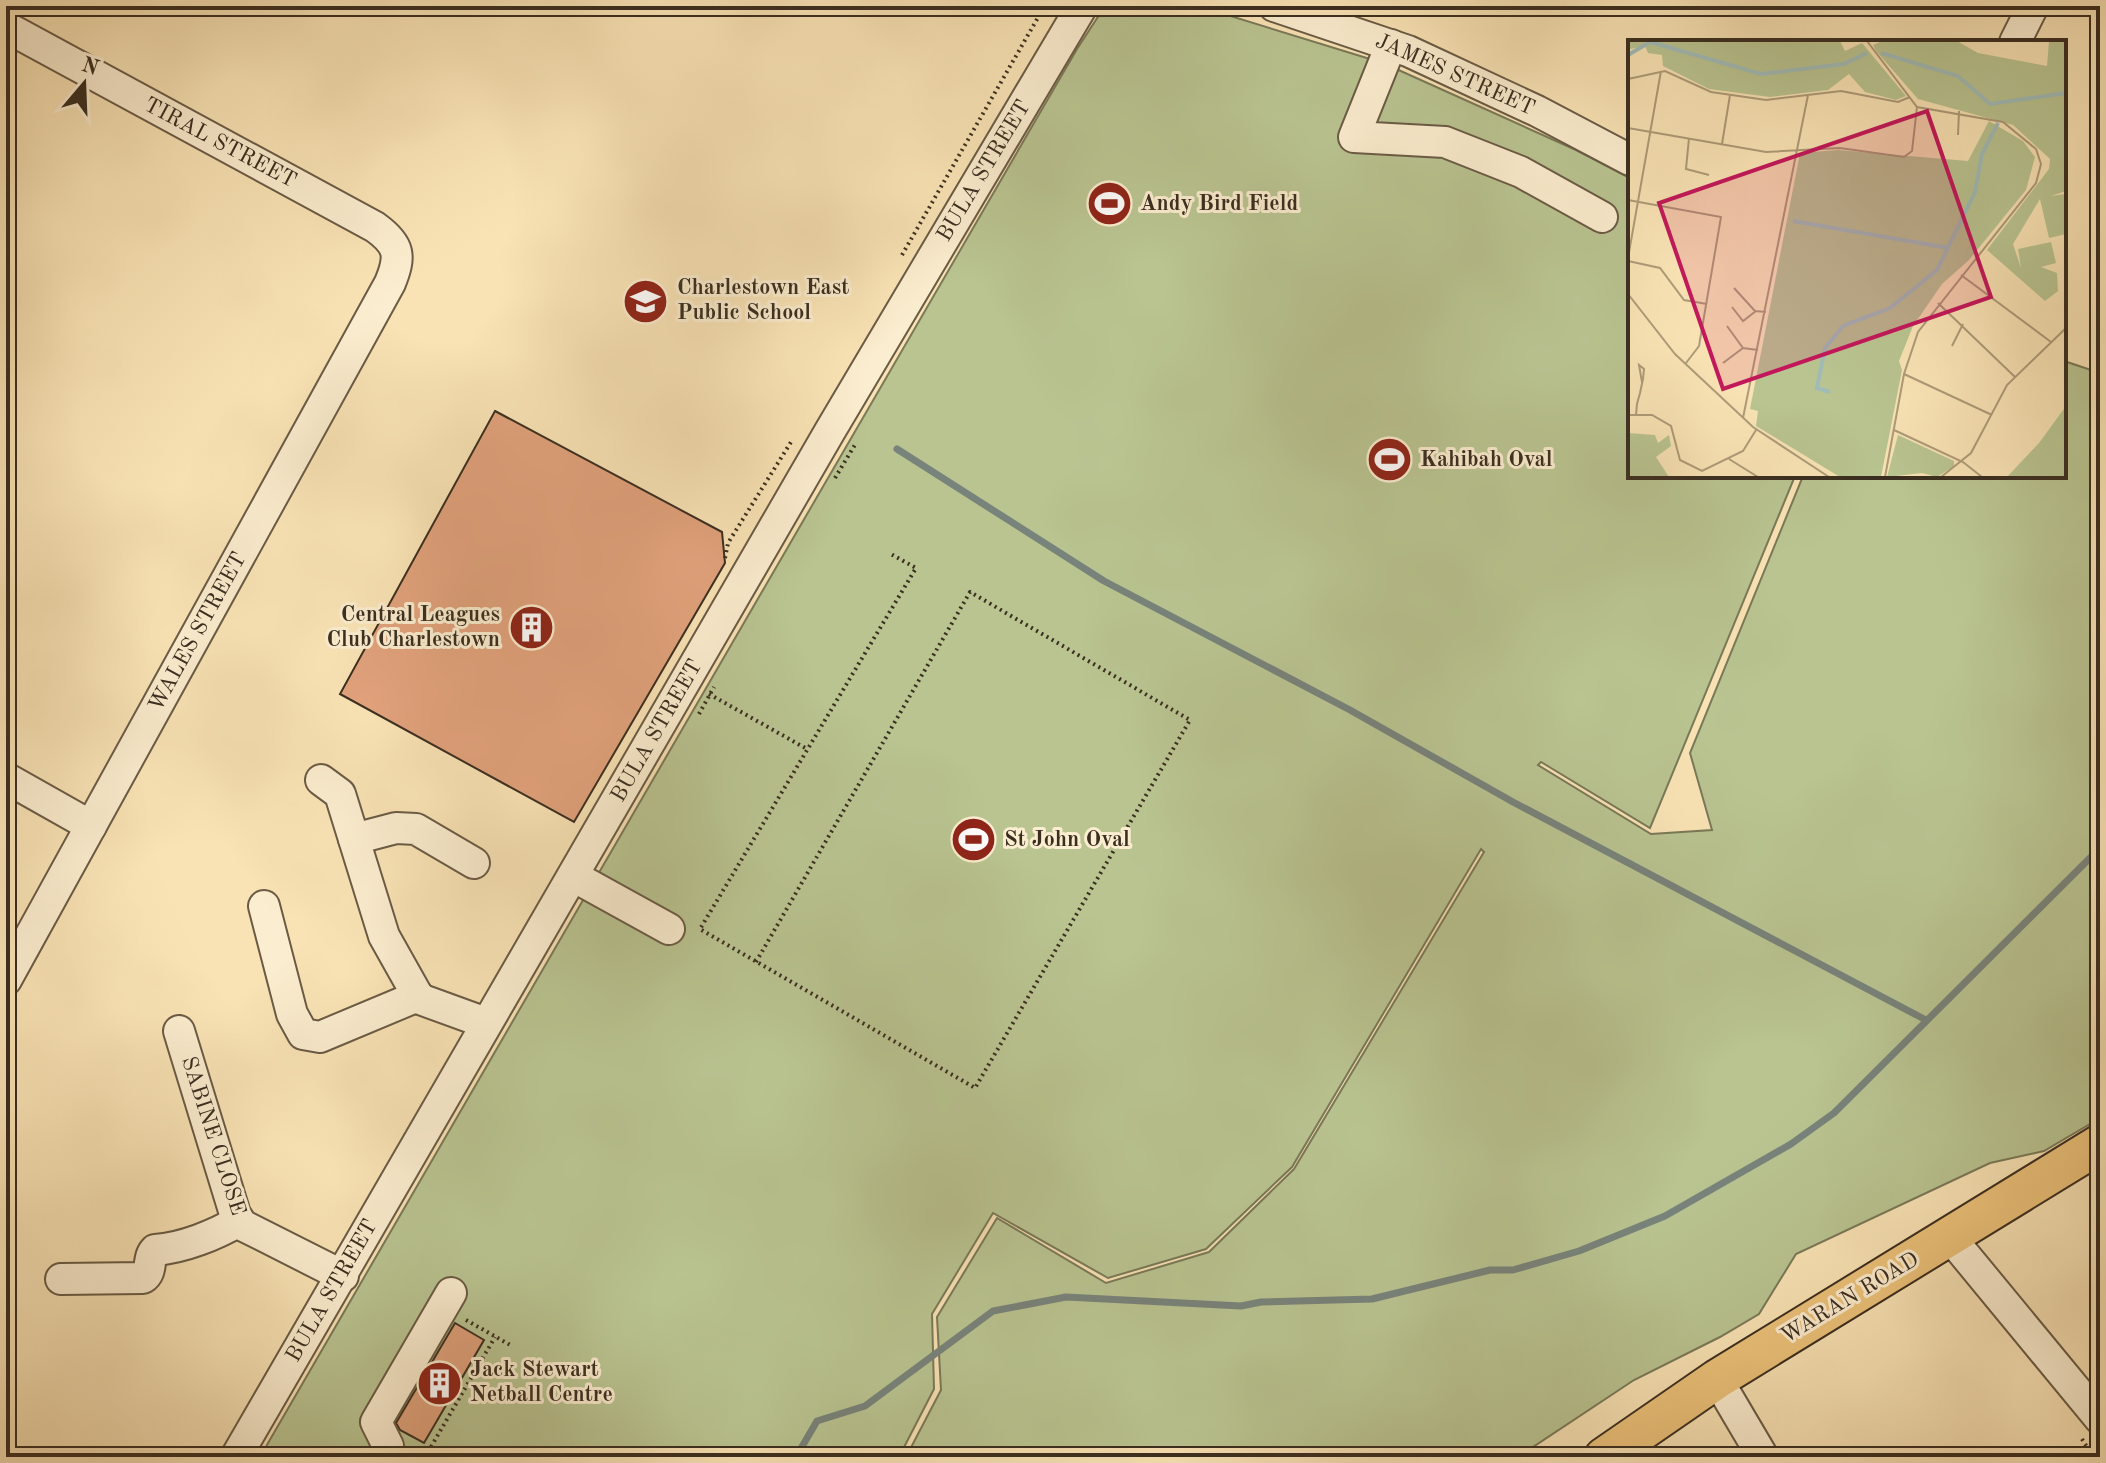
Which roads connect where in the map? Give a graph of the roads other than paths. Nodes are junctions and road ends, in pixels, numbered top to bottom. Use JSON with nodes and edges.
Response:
{"nodes":[{"id":1,"x":1082,"y":6,"type":"edge"},
{"id":2,"x":1274,"y":6,"type":"edge"},
{"id":3,"x":2033,"y":6,"type":"edge"},
{"id":4,"x":6,"y":27,"type":"edge"},
{"id":5,"x":2016,"y":40,"type":"edge"},
{"id":6,"x":1391,"y":45,"type":"junction"},
{"id":7,"x":1628,"y":159,"type":"edge"},
{"id":8,"x":1602,"y":217,"type":"dead end"},
{"id":9,"x":390,"y":283,"type":"joint"},
{"id":10,"x":6,"y":778,"type":"edge"},
{"id":11,"x":321,"y":780,"type":"dead end"},
{"id":12,"x":91,"y":826,"type":"junction"},
{"id":13,"x":354,"y":839,"type":"junction"},
{"id":14,"x":474,"y":863,"type":"dead end"},
{"id":15,"x":573,"y":876,"type":"junction"},
{"id":16,"x":264,"y":906,"type":"dead end"},
{"id":17,"x":669,"y":929,"type":"dead end"},
{"id":18,"x":6,"y":980,"type":"edge"},
{"id":19,"x":418,"y":996,"type":"junction"},
{"id":20,"x":486,"y":1023,"type":"junction"},
{"id":21,"x":179,"y":1031,"type":"dead end"},
{"id":22,"x":2100,"y":1144,"type":"edge"},
{"id":23,"x":239,"y":1221,"type":"junction"},
{"id":24,"x":1950,"y":1237,"type":"junction"},
{"id":25,"x":343,"y":1276,"type":"junction"},
{"id":26,"x":61,"y":1279,"type":"dead end"},
{"id":27,"x":447,"y":1300,"type":"road end"},
{"id":28,"x":1717,"y":1379,"type":"junction"},
{"id":29,"x":2100,"y":1419,"type":"edge"},
{"id":30,"x":236,"y":1457,"type":"edge"},
{"id":31,"x":382,"y":1457,"type":"edge"},
{"id":32,"x":1604,"y":1457,"type":"edge"},
{"id":33,"x":1763,"y":1457,"type":"edge"}],
"edges":[{"from":1,"to":15,"type":"street","name":"BULA STREET"},
{"from":2,"to":6,"type":"street","name":"JAMES STREET"},
{"from":3,"to":5,"type":"street"},
{"from":4,"to":9,"type":"street","name":"TIRAL STREET"},
{"from":6,"to":7,"type":"street","name":"JAMES STREET"},
{"from":6,"to":8,"type":"street"},
{"from":9,"to":12,"type":"street","name":"WALES STREET"},
{"from":10,"to":12,"type":"street"},
{"from":11,"to":13,"type":"street"},
{"from":12,"to":18,"type":"street","name":"WALES STREET"},
{"from":13,"to":14,"type":"street"},
{"from":13,"to":19,"type":"street"},
{"from":15,"to":17,"type":"street"},
{"from":15,"to":20,"type":"street","name":"BULA STREET"},
{"from":16,"to":19,"type":"street"},
{"from":19,"to":20,"type":"street"},
{"from":20,"to":25,"type":"street","name":"BULA STREET"},
{"from":21,"to":23,"type":"street","name":"SABINE CLOSE"},
{"from":22,"to":24,"type":"main road","name":"WARAN ROAD"},
{"from":23,"to":25,"type":"street","name":"SABINE CLOSE"},
{"from":23,"to":26,"type":"street"},
{"from":24,"to":28,"type":"main road","name":"WARAN ROAD"},
{"from":24,"to":29,"type":"street"},
{"from":25,"to":30,"type":"street","name":"BULA STREET"},
{"from":27,"to":31,"type":"street"},
{"from":28,"to":32,"type":"main road","name":"WARAN ROAD"},
{"from":28,"to":33,"type":"street"}]}
